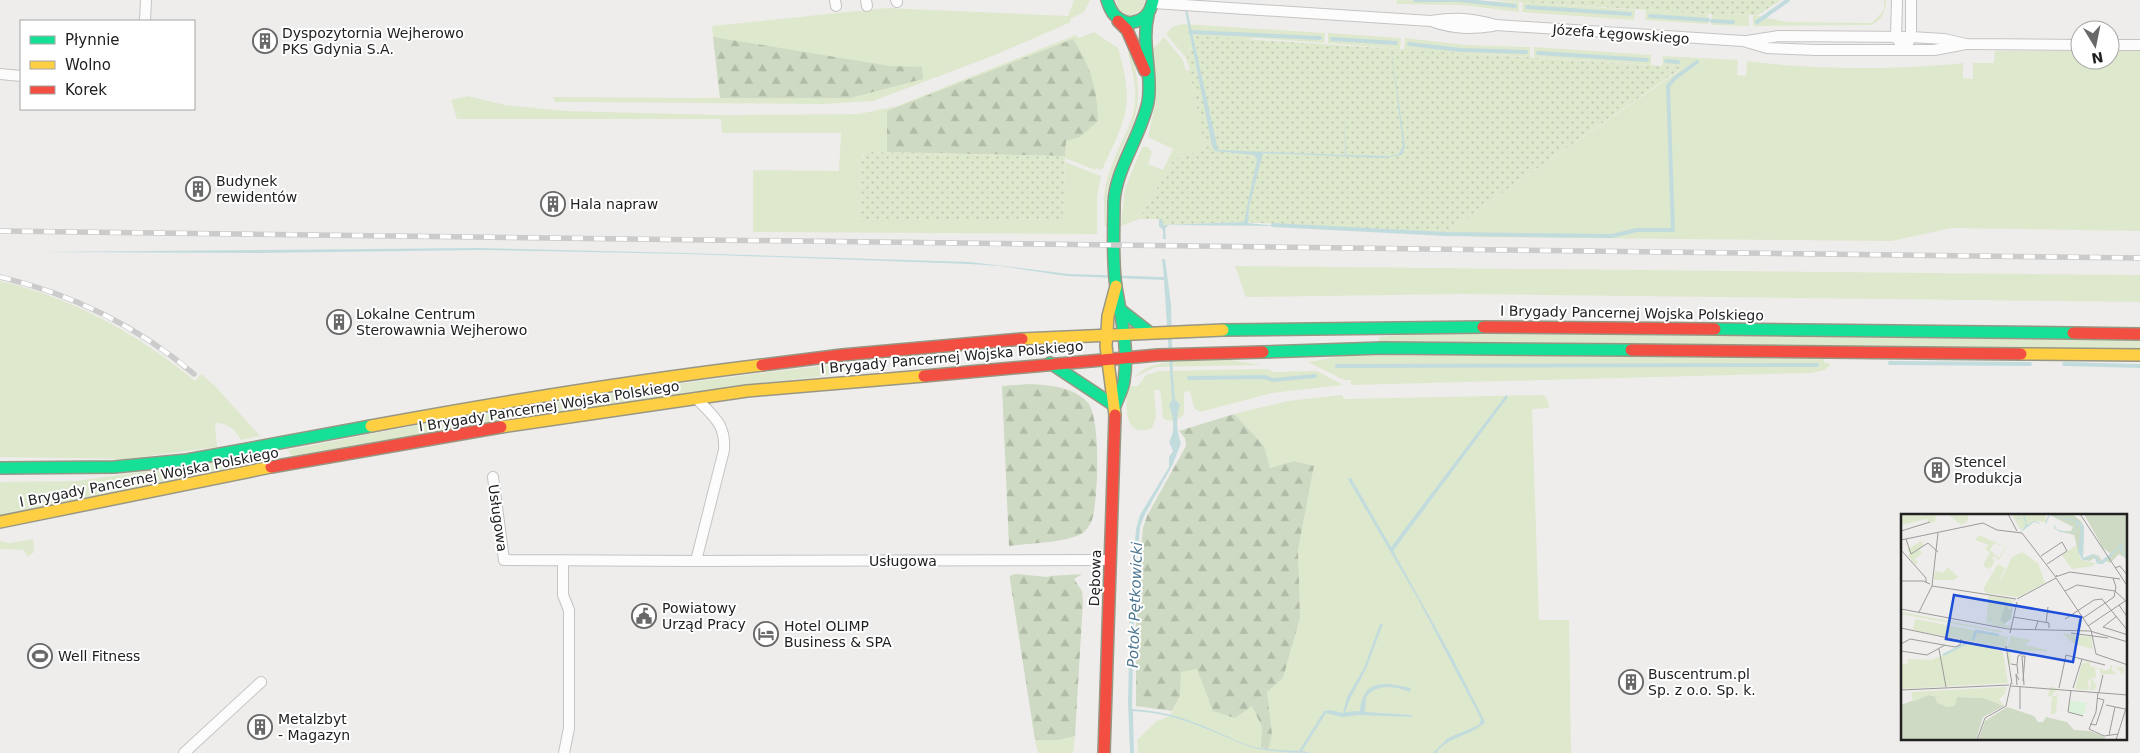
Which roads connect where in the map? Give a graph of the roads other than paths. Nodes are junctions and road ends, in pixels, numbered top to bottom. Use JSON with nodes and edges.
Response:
{"nodes":[{"id":1,"x":146,"y":0,"type":"edge"},
{"id":2,"x":1107,"y":0,"type":"edge"},
{"id":3,"x":1897,"y":0,"type":"edge"},
{"id":4,"x":1911,"y":0,"type":"edge"},
{"id":5,"x":1153,"y":1,"type":"edge"},
{"id":6,"x":1148,"y":15,"type":"junction"},
{"id":7,"x":145,"y":20,"type":"edge"},
{"id":8,"x":1118,"y":20,"type":"junction"},
{"id":9,"x":1896,"y":37,"type":"junction"},
{"id":10,"x":1911,"y":37,"type":"junction"},
{"id":11,"x":1746,"y":42,"type":"junction"},
{"id":12,"x":1966,"y":44,"type":"junction"},
{"id":13,"x":2070,"y":45,"type":"edge"},
{"id":14,"x":2120,"y":45,"type":"edge"},
{"id":15,"x":2140,"y":46,"type":"edge"},
{"id":16,"x":1904,"y":50,"type":"junction"},
{"id":17,"x":1145,"y":72,"type":"junction"},
{"id":18,"x":0,"y":74,"type":"edge"},
{"id":19,"x":20,"y":76,"type":"edge"},
{"id":20,"x":1116,"y":286,"type":"junction"},
{"id":21,"x":1122,"y":310,"type":"junction"},
{"id":22,"x":1149,"y":332,"type":"junction"},
{"id":23,"x":1123,"y":333,"type":"junction"},
{"id":24,"x":1106,"y":334,"type":"junction"},
{"id":25,"x":2140,"y":334,"type":"edge"},
{"id":26,"x":2140,"y":355,"type":"edge"},
{"id":27,"x":1125,"y":357,"type":"junction"},
{"id":28,"x":1108,"y":359,"type":"junction"},
{"id":29,"x":1050,"y":363,"type":"junction"},
{"id":30,"x":696,"y":398,"type":"junction"},
{"id":31,"x":1115,"y":406,"type":"junction"},
{"id":32,"x":0,"y":468,"type":"edge"},
{"id":33,"x":493,"y":477,"type":"dead end"},
{"id":34,"x":0,"y":522,"type":"edge"},
{"id":35,"x":1110,"y":560,"type":"junction"},
{"id":36,"x":696,"y":561,"type":"junction"},
{"id":37,"x":563,"y":562,"type":"junction"},
{"id":38,"x":261,"y":682,"type":"dead end"},
{"id":39,"x":1104,"y":752,"type":"edge"},
{"id":40,"x":184,"y":753,"type":"edge"},
{"id":41,"x":564,"y":753,"type":"edge"}],
"edges":[{"from":1,"to":7,"type":"street"},
{"from":2,"to":8,"type":"main road"},
{"from":3,"to":9,"type":"street"},
{"from":4,"to":10,"type":"street"},
{"from":5,"to":6,"type":"main road"},
{"from":5,"to":11,"type":"street","name":"Józefa Łęgowskiego"},
{"from":6,"to":8,"type":"main road"},
{"from":6,"to":17,"type":"main road"},
{"from":8,"to":17,"type":"main road"},
{"from":9,"to":10,"type":"street","name":"Józefa Łęgowskiego"},
{"from":9,"to":11,"type":"street","name":"Józefa Łęgowskiego"},
{"from":9,"to":16,"type":"street"},
{"from":10,"to":12,"type":"street","name":"Józefa Łęgowskiego"},
{"from":10,"to":16,"type":"street"},
{"from":11,"to":16,"type":"street","name":"Józefa Łęgowskiego"},
{"from":12,"to":13,"type":"street","name":"Józefa Łęgowskiego"},
{"from":12,"to":16,"type":"street","name":"Józefa Łęgowskiego"},
{"from":14,"to":15,"type":"street"},
{"from":17,"to":20,"type":"main road"},
{"from":18,"to":19,"type":"street"},
{"from":20,"to":21,"type":"main road"},
{"from":20,"to":24,"type":"main road"},
{"from":21,"to":22,"type":"main road"},
{"from":21,"to":23,"type":"main road"},
{"from":22,"to":23,"type":"main road","name":"I Brygady Pancernej Wojska Polskiego"},
{"from":22,"to":25,"type":"main road","name":"I Brygady Pancernej Wojska Polskiego"},
{"from":23,"to":24,"type":"main road","name":"I Brygady Pancernej Wojska Polskiego"},
{"from":23,"to":27,"type":"main road"},
{"from":24,"to":28,"type":"main road"},
{"from":24,"to":32,"type":"main road","name":"I Brygady Pancernej Wojska Polskiego"},
{"from":26,"to":27,"type":"main road","name":"I Brygady Pancernej Wojska Polskiego"},
{"from":27,"to":28,"type":"main road","name":"I Brygady Pancernej Wojska Polskiego"},
{"from":27,"to":31,"type":"main road","name":"Dębowa"},
{"from":28,"to":29,"type":"main road","name":"I Brygady Pancernej Wojska Polskiego"},
{"from":28,"to":31,"type":"main road","name":"Dębowa"},
{"from":29,"to":30,"type":"main road","name":"I Brygady Pancernej Wojska Polskiego"},
{"from":29,"to":31,"type":"main road"},
{"from":30,"to":34,"type":"main road","name":"I Brygady Pancernej Wojska Polskiego"},
{"from":30,"to":36,"type":"street"},
{"from":31,"to":35,"type":"main road","name":"Dębowa"},
{"from":33,"to":37,"type":"street","name":"Usługowa"},
{"from":35,"to":36,"type":"street","name":"Usługowa"},
{"from":35,"to":39,"type":"main road","name":"Dębowa"},
{"from":36,"to":37,"type":"street","name":"Usługowa"},
{"from":37,"to":41,"type":"street"},
{"from":38,"to":40,"type":"street"}]}
